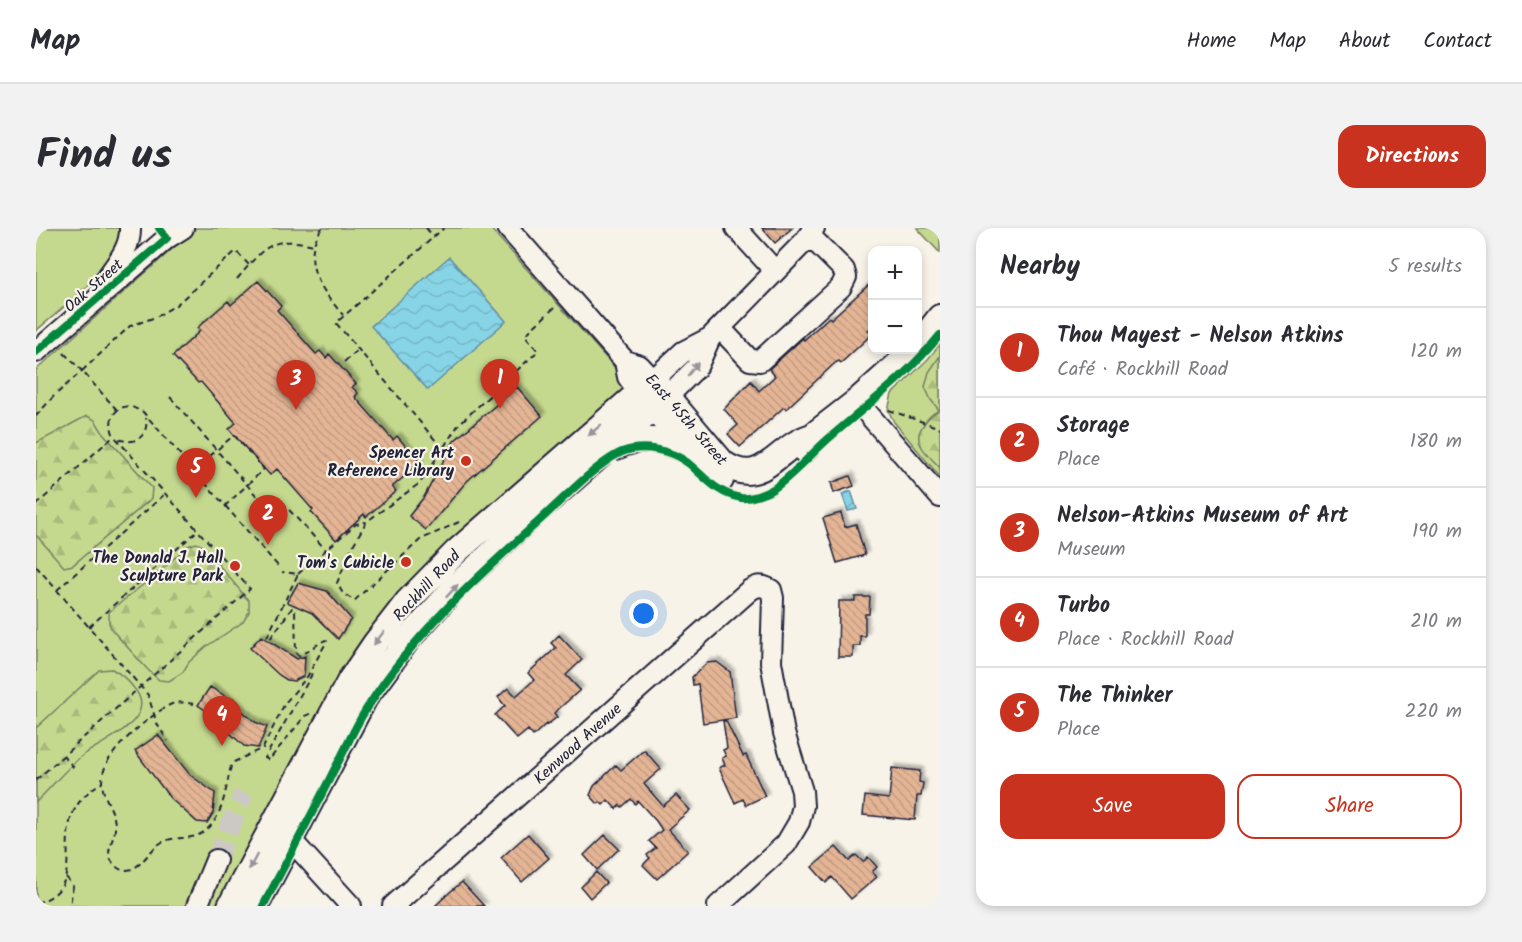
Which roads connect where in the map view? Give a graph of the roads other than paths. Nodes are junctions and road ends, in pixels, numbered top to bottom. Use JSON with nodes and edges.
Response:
{"nodes":[{"id":1,"x":130,"y":228,"type":"edge"},
{"id":2,"x":508,"y":228,"type":"edge"},
{"id":3,"x":736,"y":228,"type":"edge"},
{"id":4,"x":812,"y":231,"type":"edge"},
{"id":5,"x":170,"y":232,"type":"edge"},
{"id":6,"x":775,"y":271,"type":"junction"},
{"id":7,"x":94,"y":301,"type":"junction"},
{"id":8,"x":940,"y":317,"type":"edge"},
{"id":9,"x":715,"y":333,"type":"junction"},
{"id":10,"x":922,"y":340,"type":"edge"},
{"id":11,"x":36,"y":352,"type":"edge"},
{"id":12,"x":910,"y":354,"type":"edge"},
{"id":13,"x":654,"y":394,"type":"junction"},
{"id":14,"x":857,"y":401,"type":"junction"},
{"id":15,"x":812,"y":436,"type":"junction"},
{"id":16,"x":692,"y":453,"type":"junction"},
{"id":17,"x":603,"y":454,"type":"junction"},
{"id":18,"x":940,"y":497,"type":"edge"},
{"id":19,"x":281,"y":834,"type":"junction"},
{"id":20,"x":216,"y":860,"type":"tunnel mouth"},
{"id":21,"x":197,"y":906,"type":"edge"},
{"id":22,"x":230,"y":906,"type":"edge"},
{"id":23,"x":256,"y":906,"type":"edge"},
{"id":24,"x":351,"y":906,"type":"edge"},
{"id":25,"x":393,"y":906,"type":"edge"},
{"id":26,"x":718,"y":906,"type":"edge"}],
"edges":[{"from":1,"to":7,"type":"street"},
{"from":2,"to":13,"type":"street","name":"East 45th Street"},
{"from":3,"to":6,"type":"street"},
{"from":4,"to":6,"type":"street","name":"Rockhill Road"},
{"from":4,"to":9,"type":"street"},
{"from":5,"to":7,"type":"street","name":"Oak Street"},
{"from":6,"to":9,"type":"street","name":"Rockhill Road"},
{"from":7,"to":11,"type":"street","name":"Oak Street"},
{"from":8,"to":10,"type":"main road"},
{"from":9,"to":13,"type":"street","name":"Rockhill Road"},
{"from":12,"to":14,"type":"main road"},
{"from":13,"to":15,"type":"main road","name":"East 45th Street"},
{"from":13,"to":16,"type":"main road","name":"East 45th Street"},
{"from":13,"to":17,"type":"main road","name":"Rockhill Road"},
{"from":13,"to":19,"type":"main road","name":"Rockhill Road","one_way":true},
{"from":14,"to":15,"type":"main road"},
{"from":14,"to":18,"type":"street"},
{"from":15,"to":16,"type":"main road"},
{"from":16,"to":17,"type":"main road"},
{"from":19,"to":17,"type":"main road","name":"Rockhill Road","one_way":true},
{"from":19,"to":22,"type":"main road","name":"Rockhill Road","one_way":true},
{"from":19,"to":23,"type":"main road","name":"Rockhill Road"},
{"from":19,"to":24,"type":"street"},
{"from":20,"to":21,"type":"street"},
{"from":25,"to":26,"type":"street","name":"Kenwood Avenue"}]}
